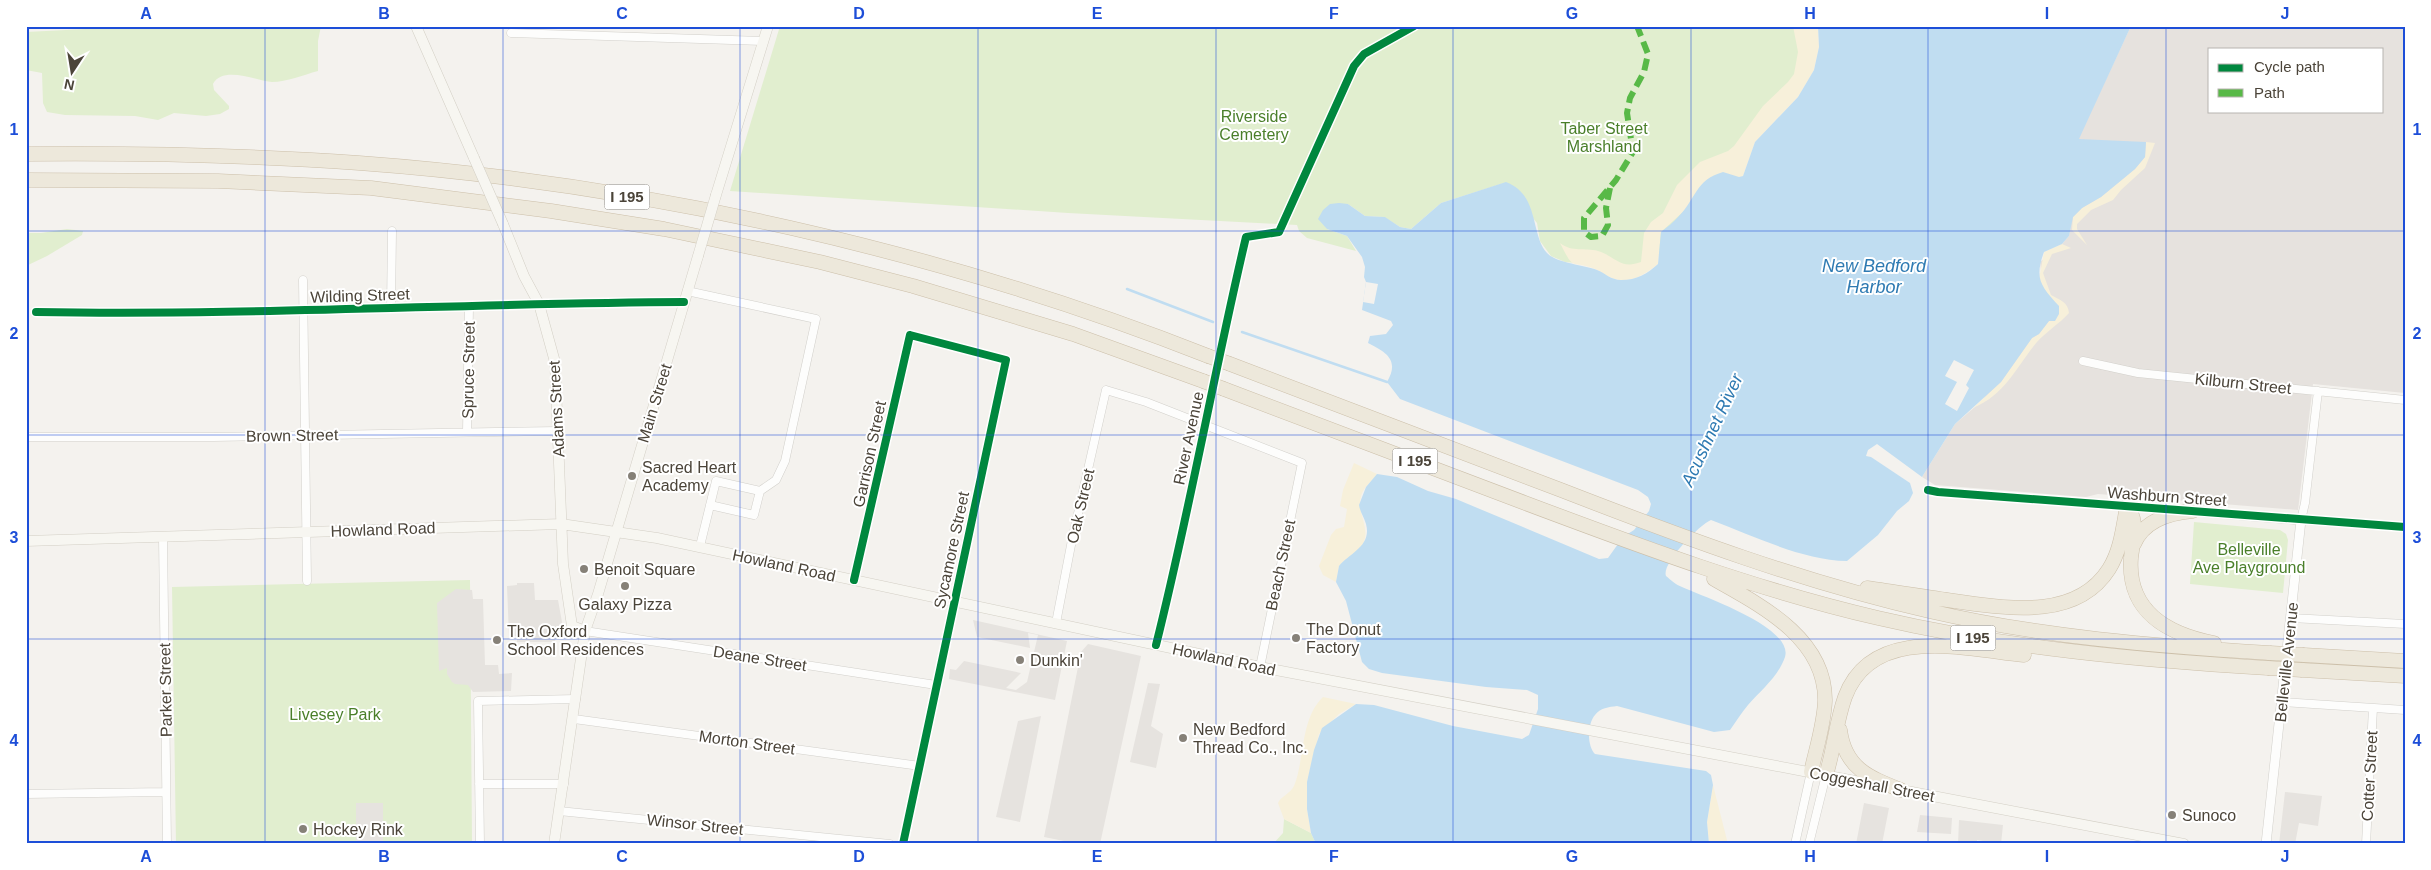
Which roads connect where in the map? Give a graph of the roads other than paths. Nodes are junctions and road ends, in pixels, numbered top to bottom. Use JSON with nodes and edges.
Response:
{"nodes":[{"id":1,"x":416,"y":26,"type":"edge"},
{"id":2,"x":768,"y":26,"type":"edge"},
{"id":3,"x":1414,"y":26,"type":"edge"},
{"id":4,"x":511,"y":33,"type":"dead end"},
{"id":5,"x":763,"y":41,"type":"junction"},
{"id":6,"x":26,"y":154,"type":"edge"},
{"id":7,"x":26,"y":180,"type":"edge"},
{"id":8,"x":392,"y":231,"type":"dead end"},
{"id":9,"x":303,"y":280,"type":"dead end"},
{"id":10,"x":687,"y":291,"type":"junction"},
{"id":11,"x":684,"y":302,"type":"junction"},
{"id":12,"x":539,"y":304,"type":"junction"},
{"id":13,"x":469,"y":306,"type":"junction"},
{"id":14,"x":391,"y":308,"type":"junction"},
{"id":15,"x":304,"y":311,"type":"junction"},
{"id":16,"x":36,"y":312,"type":"dead end"},
{"id":17,"x":910,"y":335,"type":"joint"},
{"id":18,"x":2083,"y":361,"type":"dead end"},
{"id":19,"x":2318,"y":391,"type":"junction"},
{"id":20,"x":2405,"y":400,"type":"edge"},
{"id":21,"x":1204,"y":426,"type":"junction"},
{"id":22,"x":558,"y":431,"type":"junction"},
{"id":23,"x":467,"y":432,"type":"junction"},
{"id":24,"x":305,"y":436,"type":"junction"},
{"id":25,"x":26,"y":438,"type":"edge"},
{"id":26,"x":1928,"y":490,"type":"dead end"},
{"id":27,"x":760,"y":491,"type":"junction"},
{"id":28,"x":710,"y":505,"type":"junction"},
{"id":29,"x":2126,"y":506,"type":"junction"},
{"id":30,"x":2193,"y":511,"type":"junction"},
{"id":31,"x":2301,"y":520,"type":"junction"},
{"id":32,"x":561,"y":524,"type":"junction"},
{"id":33,"x":2405,"y":527,"type":"edge"},
{"id":34,"x":305,"y":532,"type":"junction"},
{"id":35,"x":616,"y":532,"type":"junction"},
{"id":36,"x":163,"y":537,"type":"junction"},
{"id":37,"x":26,"y":541,"type":"edge"},
{"id":38,"x":700,"y":546,"type":"junction"},
{"id":39,"x":2132,"y":555,"type":"junction"},
{"id":40,"x":1685,"y":563,"type":"junction"},
{"id":41,"x":1772,"y":568,"type":"junction"},
{"id":42,"x":854,"y":580,"type":"junction"},
{"id":43,"x":307,"y":581,"type":"dead end"},
{"id":44,"x":954,"y":602,"type":"junction"},
{"id":45,"x":2291,"y":618,"type":"junction"},
{"id":46,"x":1056,"y":623,"type":"junction"},
{"id":47,"x":2405,"y":624,"type":"edge"},
{"id":48,"x":585,"y":632,"type":"junction"},
{"id":49,"x":1156,"y":645,"type":"junction"},
{"id":50,"x":2270,"y":653,"type":"junction"},
{"id":51,"x":2405,"y":654,"type":"edge"},
{"id":52,"x":2335,"y":657,"type":"junction"},
{"id":53,"x":2140,"y":660,"type":"junction"},
{"id":54,"x":2405,"y":661,"type":"edge"},
{"id":55,"x":1260,"y":667,"type":"junction"},
{"id":56,"x":2405,"y":676,"type":"edge"},
{"id":57,"x":936,"y":685,"type":"junction"},
{"id":58,"x":576,"y":699,"type":"junction"},
{"id":59,"x":2281,"y":702,"type":"junction"},
{"id":60,"x":2373,"y":708,"type":"junction"},
{"id":61,"x":2405,"y":710,"type":"edge"},
{"id":62,"x":1841,"y":711,"type":"junction"},
{"id":63,"x":574,"y":719,"type":"junction"},
{"id":64,"x":1560,"y":725,"type":"joint"},
{"id":65,"x":920,"y":766,"type":"junction"},
{"id":66,"x":1811,"y":772,"type":"junction"},
{"id":67,"x":1826,"y":775,"type":"junction"},
{"id":68,"x":480,"y":784,"type":"junction"},
{"id":69,"x":564,"y":784,"type":"junction"},
{"id":70,"x":1901,"y":790,"type":"junction"},
{"id":71,"x":166,"y":792,"type":"junction"},
{"id":72,"x":26,"y":794,"type":"edge"},
{"id":73,"x":559,"y":811,"type":"junction"},
{"id":74,"x":2157,"y":841,"type":"edge"},
{"id":75,"x":167,"y":844,"type":"edge"},
{"id":76,"x":480,"y":844,"type":"edge"},
{"id":77,"x":554,"y":844,"type":"edge"},
{"id":78,"x":890,"y":844,"type":"edge"},
{"id":79,"x":903,"y":844,"type":"edge"},
{"id":80,"x":1795,"y":844,"type":"edge"},
{"id":81,"x":1809,"y":844,"type":"edge"},
{"id":82,"x":2184,"y":844,"type":"edge"},
{"id":83,"x":2266,"y":844,"type":"edge"},
{"id":84,"x":2366,"y":844,"type":"edge"}],
"edges":[{"from":1,"to":12,"type":"main road","name":"Adams Street","bridge":true},
{"from":2,"to":5,"type":"main road","name":"Main Street"},
{"from":3,"to":21,"type":"street","name":"River Avenue"},
{"from":4,"to":5,"type":"street"},
{"from":5,"to":10,"type":"main road","name":"Main Street","bridge":true},
{"from":6,"to":41,"type":"highway","number":"I 195","bridge":true},
{"from":7,"to":40,"type":"highway","number":"I 195","bridge":true},
{"from":8,"to":14,"type":"street"},
{"from":9,"to":15,"type":"street"},
{"from":10,"to":11,"type":"main road","name":"Main Street"},
{"from":10,"to":27,"type":"street"},
{"from":11,"to":12,"type":"street","name":"Wilding Street"},
{"from":11,"to":35,"type":"main road","name":"Main Street"},
{"from":12,"to":13,"type":"street","name":"Wilding Street"},
{"from":12,"to":22,"type":"main road","name":"Adams Street"},
{"from":13,"to":14,"type":"street","name":"Wilding Street"},
{"from":13,"to":23,"type":"street","name":"Spruce Street"},
{"from":14,"to":15,"type":"street","name":"Wilding Street"},
{"from":15,"to":16,"type":"street","name":"Wilding Street"},
{"from":15,"to":24,"type":"street"},
{"from":17,"to":42,"type":"street","name":"Garrison Street"},
{"from":17,"to":44,"type":"street","name":"Sycamore Street"},
{"from":18,"to":19,"type":"street","name":"Kilburn Street"},
{"from":19,"to":20,"type":"street","name":"Kilburn Street"},
{"from":19,"to":31,"type":"street","name":"Belleville Avenue"},
{"from":21,"to":46,"type":"street","name":"Oak Street"},
{"from":21,"to":49,"type":"street","name":"River Avenue"},
{"from":21,"to":55,"type":"street","name":"Beach Street"},
{"from":22,"to":23,"type":"street","name":"Brown Street"},
{"from":22,"to":32,"type":"main road","name":"Adams Street"},
{"from":23,"to":24,"type":"street","name":"Brown Street"},
{"from":24,"to":25,"type":"street","name":"Brown Street"},
{"from":24,"to":34,"type":"street"},
{"from":26,"to":29,"type":"street","name":"Washburn Street"},
{"from":27,"to":28,"type":"street"},
{"from":27,"to":28,"type":"street"},
{"from":28,"to":38,"type":"street"},
{"from":29,"to":30,"type":"street","name":"Washburn Street"},
{"from":29,"to":39,"type":"highway"},
{"from":29,"to":41,"type":"highway"},
{"from":30,"to":31,"type":"street","name":"Washburn Street"},
{"from":30,"to":39,"type":"highway"},
{"from":31,"to":33,"type":"street","name":"Washburn Street"},
{"from":31,"to":45,"type":"street","name":"Belleville Avenue"},
{"from":32,"to":34,"type":"main road","name":"Howland Road"},
{"from":32,"to":35,"type":"main road","name":"Howland Road"},
{"from":32,"to":48,"type":"main road","name":"Adams Street"},
{"from":34,"to":36,"type":"main road","name":"Howland Road"},
{"from":34,"to":43,"type":"street"},
{"from":35,"to":38,"type":"main road","name":"Howland Road"},
{"from":35,"to":48,"type":"main road","name":"Main Street"},
{"from":36,"to":37,"type":"main road","name":"Howland Road"},
{"from":36,"to":71,"type":"street","name":"Parker Street"},
{"from":38,"to":42,"type":"main road","name":"Howland Road"},
{"from":39,"to":50,"type":"highway"},
{"from":40,"to":53,"type":"highway","number":"I 195"},
{"from":40,"to":66,"type":"highway"},
{"from":41,"to":50,"type":"highway","number":"I 195"},
{"from":42,"to":44,"type":"main road","name":"Howland Road"},
{"from":44,"to":46,"type":"main road","name":"Howland Road"},
{"from":44,"to":57,"type":"street","name":"Sycamore Street"},
{"from":45,"to":47,"type":"street"},
{"from":45,"to":59,"type":"street","name":"Belleville Avenue"},
{"from":46,"to":49,"type":"main road","name":"Howland Road"},
{"from":48,"to":57,"type":"street","name":"Deane Street"},
{"from":48,"to":58,"type":"main road","name":"Main Street"},
{"from":49,"to":55,"type":"main road","name":"Howland Road"},
{"from":50,"to":52,"type":"highway","number":"I 195","bridge":true},
{"from":51,"to":52,"type":"highway"},
{"from":52,"to":54,"type":"highway","number":"I 195"},
{"from":53,"to":56,"type":"highway","number":"I 195","bridge":true},
{"from":53,"to":62,"type":"highway"},
{"from":55,"to":64,"type":"main road","name":"Howland Road"},
{"from":57,"to":65,"type":"street","name":"Sycamore Street"},
{"from":58,"to":63,"type":"main road","name":"Main Street"},
{"from":58,"to":68,"type":"street"},
{"from":59,"to":60,"type":"street"},
{"from":59,"to":83,"type":"street","name":"Belleville Avenue"},
{"from":60,"to":61,"type":"street"},
{"from":60,"to":84,"type":"street","name":"Cotter Street"},
{"from":62,"to":67,"type":"highway"},
{"from":62,"to":70,"type":"highway"},
{"from":63,"to":65,"type":"street","name":"Morton Street"},
{"from":63,"to":69,"type":"main road","name":"Main Street"},
{"from":64,"to":66,"type":"main road","name":"Coggeshall Street"},
{"from":65,"to":79,"type":"street","name":"Sycamore Street"},
{"from":66,"to":67,"type":"main road","name":"Coggeshall Street"},
{"from":66,"to":80,"type":"street"},
{"from":67,"to":70,"type":"main road","name":"Coggeshall Street"},
{"from":67,"to":81,"type":"street"},
{"from":68,"to":69,"type":"street"},
{"from":68,"to":76,"type":"street"},
{"from":69,"to":73,"type":"main road","name":"Main Street"},
{"from":70,"to":74,"type":"main road","name":"Coggeshall Street"},
{"from":71,"to":72,"type":"street"},
{"from":71,"to":75,"type":"street","name":"Parker Street"},
{"from":73,"to":77,"type":"main road","name":"Main Street"},
{"from":73,"to":78,"type":"street","name":"Winsor Street"},
{"from":74,"to":82,"type":"main road","name":"Coggeshall Street"}]}
